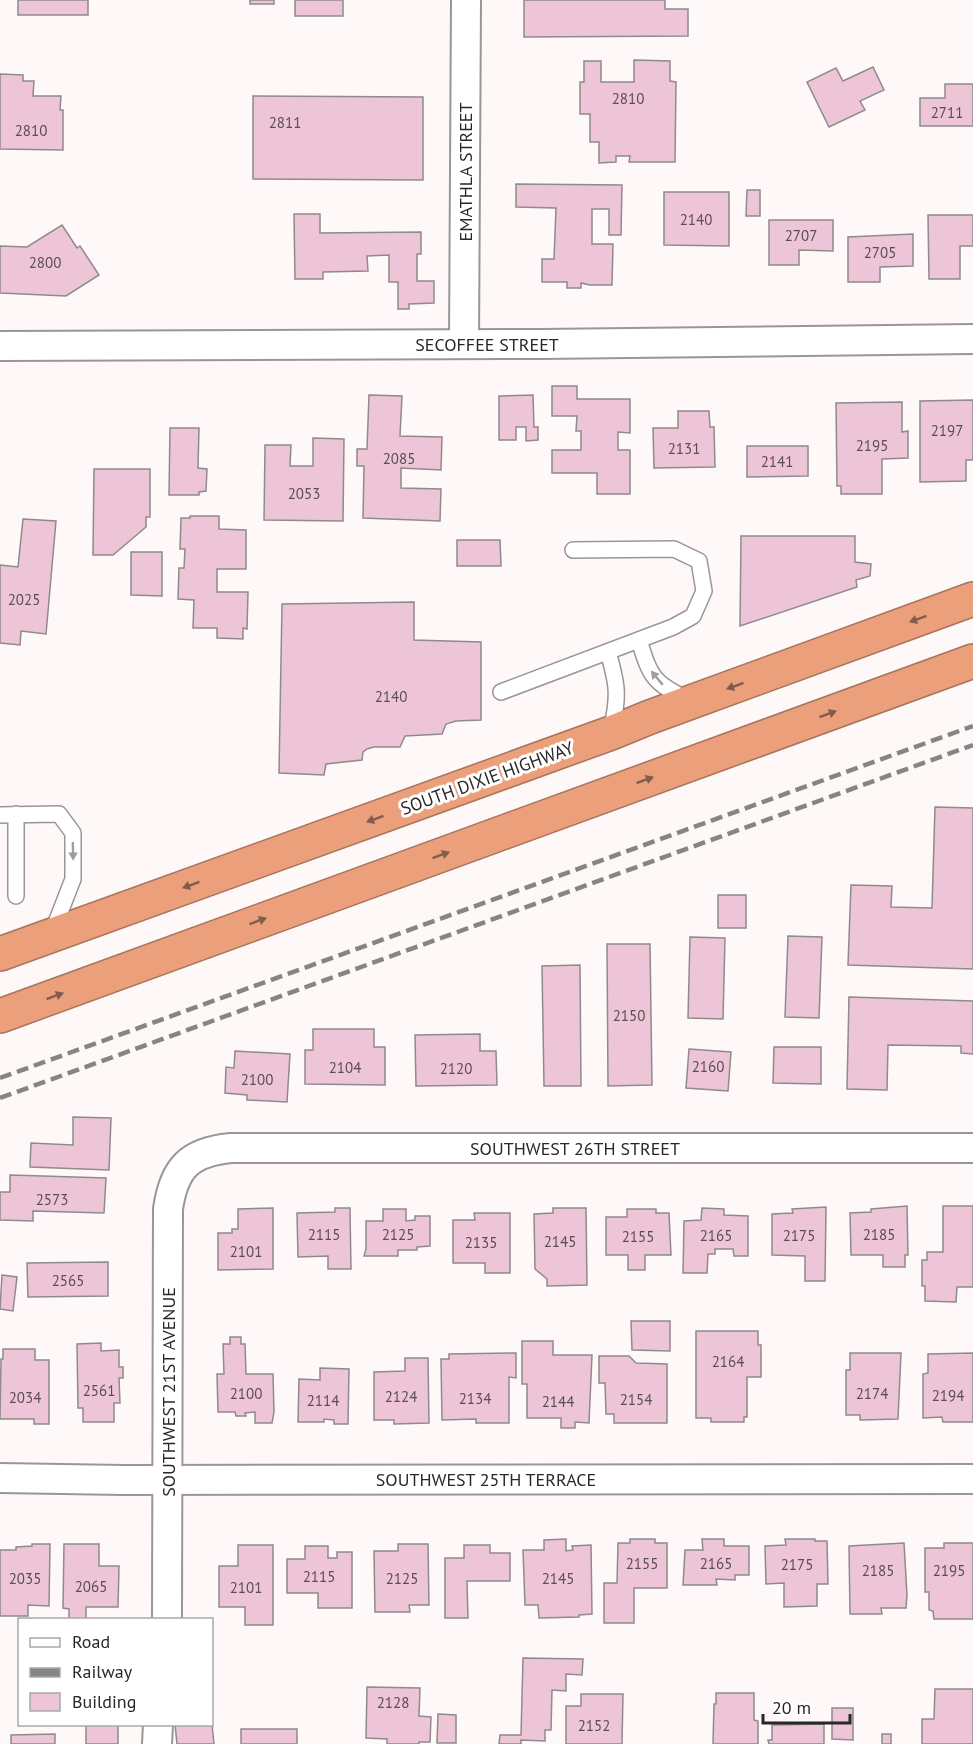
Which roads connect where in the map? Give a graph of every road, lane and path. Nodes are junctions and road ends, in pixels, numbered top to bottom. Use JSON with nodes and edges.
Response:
{"nodes":[{"id":1,"x":466,"y":0,"type":"edge"},
{"id":2,"x":973,"y":339,"type":"edge"},
{"id":3,"x":464,"y":344,"type":"junction"},
{"id":4,"x":0,"y":346,"type":"edge"},
{"id":5,"x":573,"y":550,"type":"dead end"},
{"id":6,"x":973,"y":599,"type":"edge"},
{"id":7,"x":639,"y":640,"type":"junction"},
{"id":8,"x":608,"y":652,"type":"junction"},
{"id":9,"x":973,"y":661,"type":"edge"},
{"id":10,"x":501,"y":692,"type":"dead end"},
{"id":11,"x":692,"y":702,"type":"junction"},
{"id":12,"x":611,"y":733,"type":"junction"},
{"id":13,"x":16,"y":814,"type":"junction"},
{"id":14,"x":0,"y":815,"type":"edge"},
{"id":15,"x":16,"y":896,"type":"dead end"},
{"id":16,"x":50,"y":936,"type":"junction"},
{"id":17,"x":0,"y":954,"type":"edge"},
{"id":18,"x":0,"y":1016,"type":"edge"},
{"id":19,"x":973,"y":1148,"type":"edge"},
{"id":20,"x":183,"y":1167,"type":"joint"},
{"id":21,"x":0,"y":1478,"type":"edge"},
{"id":22,"x":168,"y":1479,"type":"junction"},
{"id":23,"x":973,"y":1479,"type":"edge"},
{"id":24,"x":167,"y":1618,"type":"edge"},
{"id":25,"x":158,"y":1726,"type":"edge"},
{"id":26,"x":157,"y":1744,"type":"edge"}],
"edges":[{"from":1,"to":3,"type":"street","name":"EMATHLA STREET"},
{"from":2,"to":3,"type":"street","name":"SECOFFEE STREET"},
{"from":3,"to":4,"type":"street","name":"SECOFFEE STREET"},
{"from":5,"to":7,"type":"lane"},
{"from":6,"to":11,"type":"highway","name":"SOUTH DIXIE HIGHWAY","one_way":true},
{"from":7,"to":8,"type":"lane"},
{"from":11,"to":7,"type":"lane","one_way":true},
{"from":8,"to":10,"type":"lane"},
{"from":8,"to":12,"type":"lane"},
{"from":18,"to":9,"type":"highway","one_way":true},
{"from":11,"to":12,"type":"highway","name":"SOUTH DIXIE HIGHWAY"},
{"from":12,"to":16,"type":"highway","name":"SOUTH DIXIE HIGHWAY","one_way":true},
{"from":13,"to":14,"type":"lane"},
{"from":13,"to":15,"type":"lane"},
{"from":13,"to":16,"type":"lane","one_way":true},
{"from":16,"to":17,"type":"highway","name":"SOUTH DIXIE HIGHWAY"},
{"from":19,"to":20,"type":"street","name":"SOUTHWEST 26TH STREET"},
{"from":20,"to":22,"type":"street","name":"SOUTHWEST 21ST AVENUE"},
{"from":21,"to":22,"type":"street","name":"SOUTHWEST 25TH TERRACE"},
{"from":22,"to":23,"type":"street","name":"SOUTHWEST 25TH TERRACE"},
{"from":22,"to":24,"type":"street","name":"SOUTHWEST 21ST AVENUE"},
{"from":25,"to":26,"type":"street"}]}
